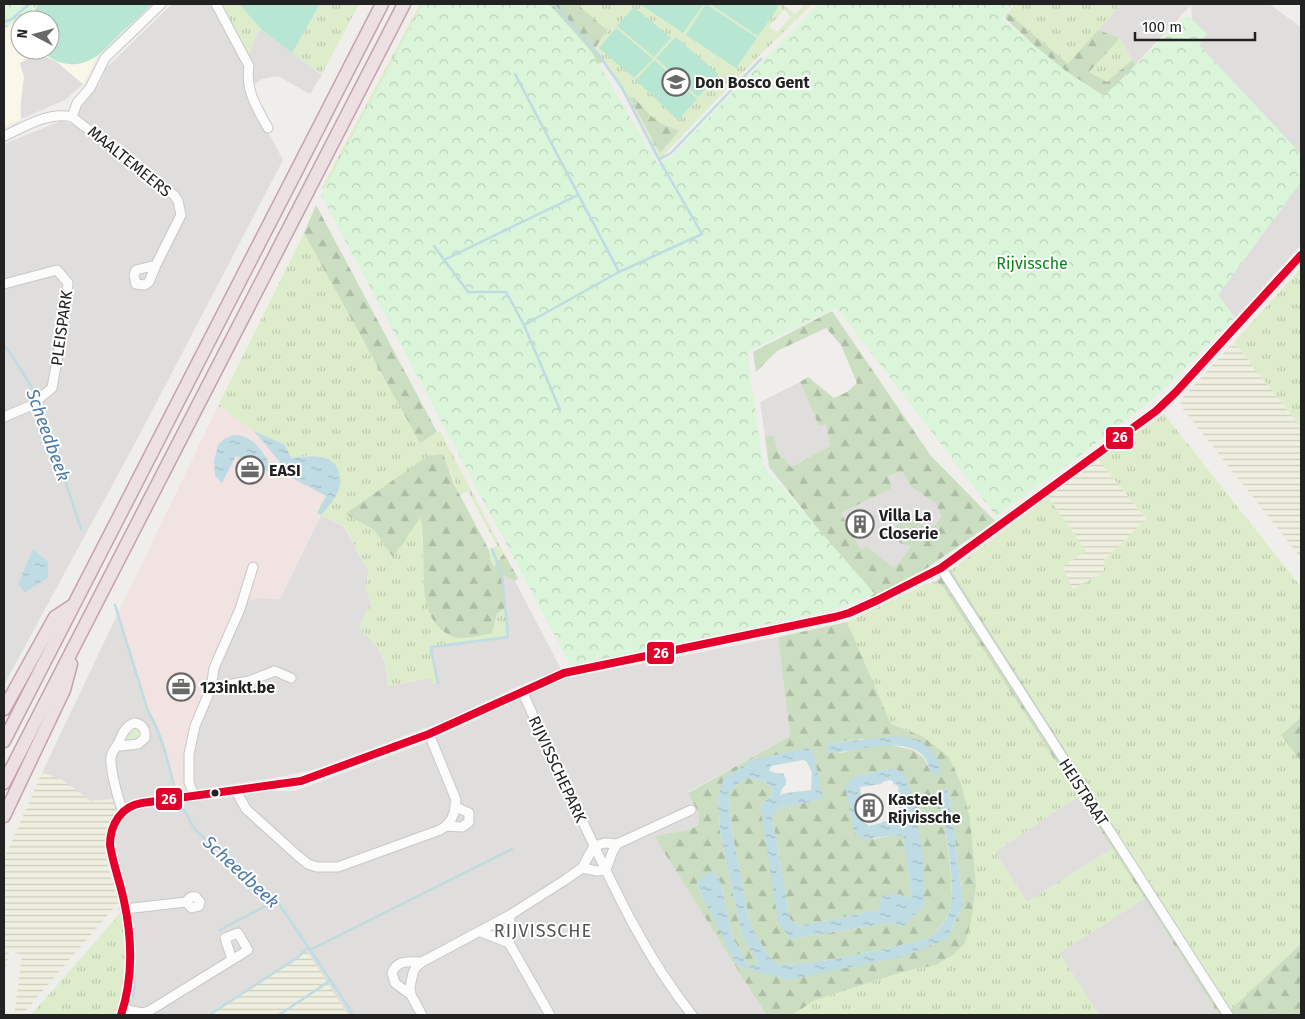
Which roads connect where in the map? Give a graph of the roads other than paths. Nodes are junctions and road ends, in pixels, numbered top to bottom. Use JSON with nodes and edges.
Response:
{"nodes":[{"id":1,"x":161,"y":4,"type":"edge"},
{"id":2,"x":216,"y":4,"type":"edge"},
{"id":3,"x":382,"y":4,"type":"edge"},
{"id":4,"x":404,"y":4,"type":"edge"},
{"id":5,"x":72,"y":117,"type":"junction"},
{"id":6,"x":268,"y":128,"type":"dead end"},
{"id":7,"x":4,"y":136,"type":"edge"},
{"id":8,"x":1301,"y":255,"type":"edge"},
{"id":9,"x":156,"y":264,"type":"dead end"},
{"id":10,"x":4,"y":284,"type":"edge"},
{"id":11,"x":4,"y":417,"type":"edge"},
{"id":12,"x":253,"y":567,"type":"dead end"},
{"id":13,"x":941,"y":568,"type":"junction"},
{"id":14,"x":74,"y":605,"type":"junction"},
{"id":15,"x":76,"y":644,"type":"junction"},
{"id":16,"x":291,"y":678,"type":"dead end"},
{"id":17,"x":211,"y":688,"type":"junction"},
{"id":18,"x":523,"y":693,"type":"junction"},
{"id":19,"x":4,"y":709,"type":"edge"},
{"id":20,"x":429,"y":734,"type":"junction"},
{"id":21,"x":4,"y":741,"type":"edge"},
{"id":22,"x":118,"y":744,"type":"dead end"},
{"id":23,"x":4,"y":782,"type":"edge"},
{"id":24,"x":236,"y":790,"type":"junction"},
{"id":25,"x":194,"y":796,"type":"junction"},
{"id":26,"x":456,"y":806,"type":"junction"},
{"id":27,"x":691,"y":810,"type":"dead end"},
{"id":28,"x":123,"y":811,"type":"junction"},
{"id":29,"x":4,"y":816,"type":"edge"},
{"id":30,"x":446,"y":826,"type":"junction"},
{"id":31,"x":617,"y":844,"type":"junction"},
{"id":32,"x":594,"y":846,"type":"junction"},
{"id":33,"x":582,"y":868,"type":"junction"},
{"id":34,"x":606,"y":870,"type":"junction"},
{"id":35,"x":186,"y":902,"type":"dead end"},
{"id":36,"x":126,"y":908,"type":"junction"},
{"id":37,"x":510,"y":916,"type":"junction"},
{"id":38,"x":481,"y":932,"type":"junction"},
{"id":39,"x":509,"y":943,"type":"junction"},
{"id":40,"x":232,"y":960,"type":"dead end"},
{"id":41,"x":422,"y":962,"type":"junction"},
{"id":42,"x":411,"y":995,"type":"junction"},
{"id":43,"x":122,"y":1012,"type":"edge"},
{"id":44,"x":422,"y":1015,"type":"edge"},
{"id":45,"x":550,"y":1015,"type":"edge"},
{"id":46,"x":692,"y":1015,"type":"edge"},
{"id":47,"x":1228,"y":1015,"type":"edge"}],
"edges":[{"from":1,"to":5,"type":"street","name":"MAALTEMEERS"},
{"from":2,"to":6,"type":"street"},
{"from":3,"to":14,"type":"highway"},
{"from":4,"to":15,"type":"highway"},
{"from":5,"to":7,"type":"street","name":"MAALTEMEERS"},
{"from":5,"to":9,"type":"street","name":"MAALTEMEERS"},
{"from":8,"to":13,"type":"street"},
{"from":10,"to":11,"type":"street","name":"PLEISPARK"},
{"from":12,"to":17,"type":"street"},
{"from":13,"to":18,"type":"street"},
{"from":13,"to":47,"type":"street","name":"HEISTRAAT"},
{"from":14,"to":19,"type":"highway"},
{"from":14,"to":21,"type":"highway"},
{"from":15,"to":23,"type":"highway"},
{"from":15,"to":29,"type":"highway"},
{"from":16,"to":17,"type":"street"},
{"from":17,"to":25,"type":"street"},
{"from":18,"to":20,"type":"street"},
{"from":18,"to":32,"type":"street","name":"RIJVISSCHEPARK"},
{"from":20,"to":24,"type":"street"},
{"from":20,"to":26,"type":"street"},
{"from":22,"to":28,"type":"street"},
{"from":24,"to":25,"type":"street"},
{"from":24,"to":30,"type":"street"},
{"from":25,"to":28,"type":"street"},
{"from":26,"to":30,"type":"street"},
{"from":26,"to":30,"type":"street"},
{"from":27,"to":31,"type":"street"},
{"from":28,"to":36,"type":"street"},
{"from":31,"to":32,"type":"street"},
{"from":31,"to":34,"type":"street"},
{"from":32,"to":33,"type":"street"},
{"from":32,"to":34,"type":"street","name":"RIJVISSCHEPARK"},
{"from":33,"to":34,"type":"street"},
{"from":33,"to":37,"type":"street"},
{"from":34,"to":46,"type":"street","name":"RIJVISSCHEPARK"},
{"from":35,"to":36,"type":"street"},
{"from":36,"to":43,"type":"street"},
{"from":37,"to":38,"type":"street"},
{"from":37,"to":39,"type":"street"},
{"from":38,"to":39,"type":"street"},
{"from":38,"to":41,"type":"street"},
{"from":39,"to":45,"type":"street"},
{"from":40,"to":43,"type":"street"},
{"from":41,"to":42,"type":"street"},
{"from":41,"to":42,"type":"street"},
{"from":42,"to":44,"type":"street"}]}
